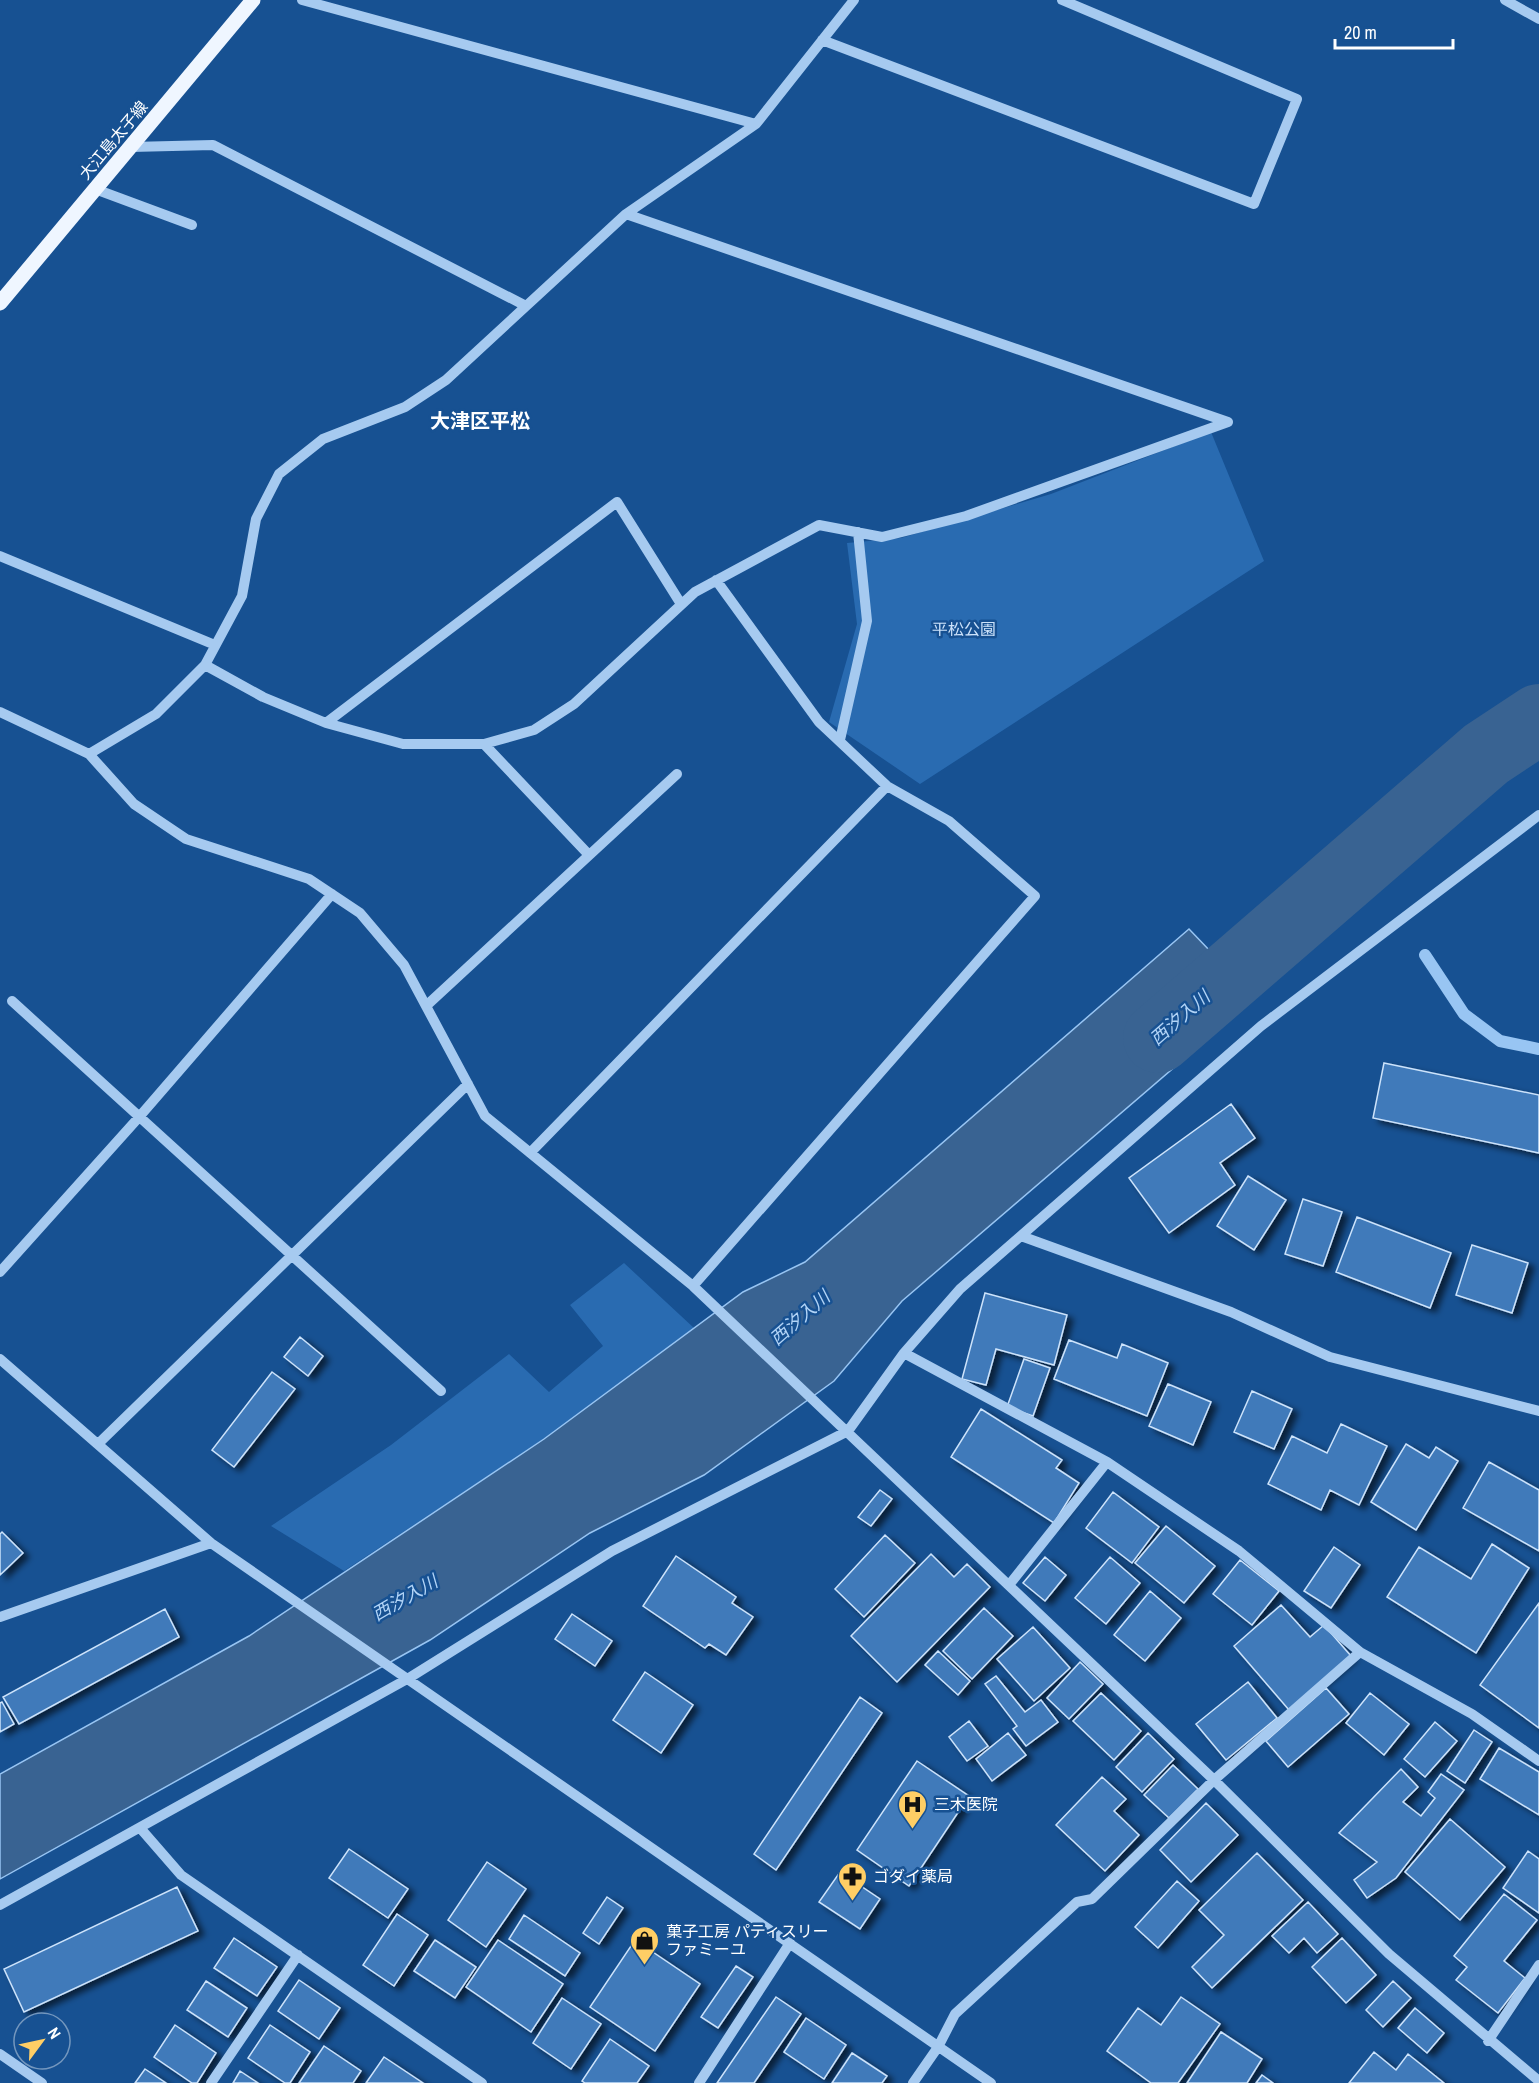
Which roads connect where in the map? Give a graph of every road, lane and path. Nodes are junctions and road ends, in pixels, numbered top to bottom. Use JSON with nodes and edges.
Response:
{"nodes":[{"id":1,"x":302,"y":0,"type":"edge"},
{"id":2,"x":854,"y":0,"type":"edge"},
{"id":3,"x":1062,"y":0,"type":"edge"},
{"id":4,"x":1505,"y":0,"type":"edge"},
{"id":5,"x":247,"y":2,"type":"edge"},
{"id":6,"x":1539,"y":19,"type":"edge"},
{"id":7,"x":822,"y":40,"type":"junction"},
{"id":8,"x":756,"y":124,"type":"junction"},
{"id":9,"x":131,"y":147,"type":"junction"},
{"id":10,"x":95,"y":189,"type":"junction"},
{"id":11,"x":626,"y":214,"type":"junction"},
{"id":12,"x":192,"y":225,"type":"dead end"},
{"id":13,"x":0,"y":303,"type":"edge"},
{"id":14,"x":526,"y":306,"type":"junction"},
{"id":15,"x":858,"y":532,"type":"junction"},
{"id":16,"x":0,"y":556,"type":"edge"},
{"id":17,"x":716,"y":580,"type":"junction"},
{"id":18,"x":681,"y":604,"type":"junction"},
{"id":19,"x":215,"y":645,"type":"junction"},
{"id":20,"x":205,"y":665,"type":"junction"},
{"id":21,"x":0,"y":712,"type":"edge"},
{"id":22,"x":326,"y":723,"type":"junction"},
{"id":23,"x":840,"y":740,"type":"junction"},
{"id":24,"x":484,"y":744,"type":"junction"},
{"id":25,"x":89,"y":754,"type":"junction"},
{"id":26,"x":677,"y":774,"type":"dead end"},
{"id":27,"x":887,"y":786,"type":"junction"},
{"id":28,"x":1539,"y":815,"type":"edge"},
{"id":29,"x":589,"y":855,"type":"junction"},
{"id":30,"x":332,"y":894,"type":"junction"},
{"id":31,"x":12,"y":1001,"type":"dead end"},
{"id":32,"x":426,"y":1006,"type":"junction"},
{"id":33,"x":468,"y":1084,"type":"junction"},
{"id":34,"x":140,"y":1116,"type":"junction"},
{"id":35,"x":531,"y":1153,"type":"junction"},
{"id":36,"x":1021,"y":1236,"type":"junction"},
{"id":37,"x":293,"y":1255,"type":"junction"},
{"id":38,"x":0,"y":1272,"type":"edge"},
{"id":39,"x":693,"y":1286,"type":"junction"},
{"id":40,"x":904,"y":1353,"type":"junction"},
{"id":41,"x":0,"y":1359,"type":"edge"},
{"id":42,"x":441,"y":1391,"type":"dead end"},
{"id":43,"x":1539,"y":1412,"type":"edge"},
{"id":44,"x":848,"y":1431,"type":"junction"},
{"id":45,"x":99,"y":1443,"type":"junction"},
{"id":46,"x":1107,"y":1462,"type":"junction"},
{"id":47,"x":211,"y":1543,"type":"junction"},
{"id":48,"x":1009,"y":1585,"type":"junction"},
{"id":49,"x":0,"y":1617,"type":"edge"},
{"id":50,"x":1360,"y":1652,"type":"junction"},
{"id":51,"x":410,"y":1678,"type":"junction"},
{"id":52,"x":1539,"y":1761,"type":"edge"},
{"id":53,"x":1214,"y":1780,"type":"junction"},
{"id":54,"x":141,"y":1828,"type":"junction"},
{"id":55,"x":0,"y":1905,"type":"edge"},
{"id":56,"x":790,"y":1943,"type":"junction"},
{"id":57,"x":298,"y":1955,"type":"junction"},
{"id":58,"x":1539,"y":1965,"type":"edge"},
{"id":59,"x":1488,"y":2041,"type":"junction"},
{"id":60,"x":939,"y":2047,"type":"junction"},
{"id":61,"x":0,"y":2054,"type":"edge"},
{"id":62,"x":1539,"y":2081,"type":"edge"},
{"id":63,"x":42,"y":2083,"type":"edge"},
{"id":64,"x":211,"y":2083,"type":"edge"},
{"id":65,"x":482,"y":2083,"type":"edge"},
{"id":66,"x":699,"y":2083,"type":"edge"},
{"id":67,"x":913,"y":2083,"type":"edge"},
{"id":68,"x":991,"y":2083,"type":"edge"}],
"edges":[{"from":1,"to":8,"type":"street"},
{"from":2,"to":7,"type":"street"},
{"from":3,"to":7,"type":"street"},
{"from":4,"to":6,"type":"street"},
{"from":5,"to":9,"type":"main road","name":"大江島太子線"},
{"from":7,"to":8,"type":"street"},
{"from":8,"to":11,"type":"street"},
{"from":9,"to":10,"type":"main road","name":"大江島太子線"},
{"from":9,"to":14,"type":"street"},
{"from":10,"to":12,"type":"street"},
{"from":10,"to":13,"type":"main road","name":"大江島太子線"},
{"from":11,"to":14,"type":"street"},
{"from":11,"to":15,"type":"street"},
{"from":14,"to":19,"type":"street"},
{"from":15,"to":17,"type":"street"},
{"from":15,"to":23,"type":"street"},
{"from":16,"to":19,"type":"street"},
{"from":17,"to":18,"type":"street"},
{"from":17,"to":23,"type":"street"},
{"from":18,"to":22,"type":"street"},
{"from":18,"to":24,"type":"street"},
{"from":19,"to":20,"type":"street"},
{"from":20,"to":22,"type":"street"},
{"from":20,"to":25,"type":"street"},
{"from":21,"to":25,"type":"street"},
{"from":22,"to":24,"type":"street"},
{"from":23,"to":27,"type":"street"},
{"from":24,"to":29,"type":"street"},
{"from":25,"to":30,"type":"street"},
{"from":26,"to":29,"type":"street"},
{"from":27,"to":35,"type":"street"},
{"from":27,"to":39,"type":"street"},
{"from":28,"to":36,"type":"street"},
{"from":29,"to":32,"type":"street"},
{"from":30,"to":32,"type":"street"},
{"from":30,"to":34,"type":"street"},
{"from":31,"to":34,"type":"street"},
{"from":32,"to":33,"type":"street"},
{"from":33,"to":35,"type":"street"},
{"from":33,"to":37,"type":"street"},
{"from":34,"to":37,"type":"street"},
{"from":34,"to":38,"type":"street"},
{"from":35,"to":39,"type":"street"},
{"from":36,"to":40,"type":"street"},
{"from":36,"to":43,"type":"street"},
{"from":37,"to":42,"type":"street"},
{"from":37,"to":45,"type":"street"},
{"from":39,"to":44,"type":"street"},
{"from":40,"to":44,"type":"street"},
{"from":40,"to":46,"type":"street"},
{"from":41,"to":45,"type":"street"},
{"from":44,"to":48,"type":"street"},
{"from":44,"to":51,"type":"street"},
{"from":45,"to":47,"type":"street"},
{"from":46,"to":48,"type":"street"},
{"from":46,"to":50,"type":"street"},
{"from":47,"to":49,"type":"street"},
{"from":47,"to":51,"type":"street"},
{"from":48,"to":53,"type":"street"},
{"from":50,"to":52,"type":"street"},
{"from":50,"to":53,"type":"street"},
{"from":51,"to":54,"type":"street"},
{"from":51,"to":56,"type":"street"},
{"from":53,"to":59,"type":"street"},
{"from":53,"to":60,"type":"street"},
{"from":54,"to":55,"type":"street"},
{"from":54,"to":57,"type":"street"},
{"from":56,"to":60,"type":"street"},
{"from":56,"to":66,"type":"street"},
{"from":57,"to":64,"type":"street"},
{"from":57,"to":65,"type":"street"},
{"from":58,"to":59,"type":"street"},
{"from":59,"to":62,"type":"street"},
{"from":60,"to":67,"type":"street"},
{"from":60,"to":68,"type":"street"},
{"from":61,"to":63,"type":"street"}]}
